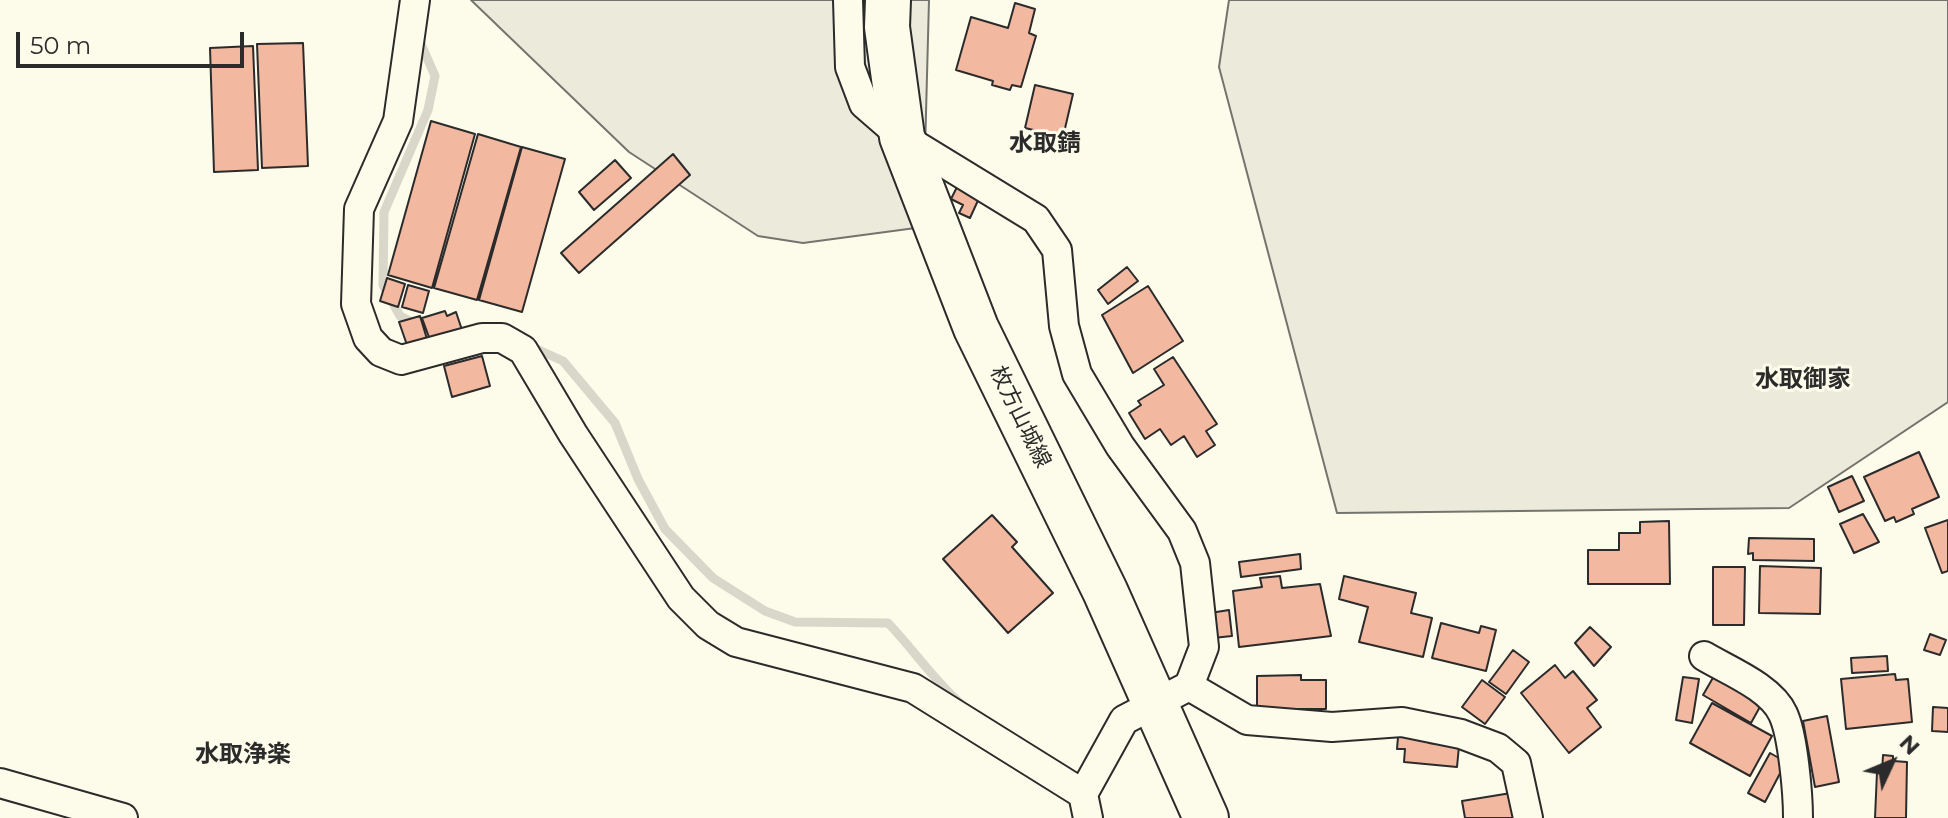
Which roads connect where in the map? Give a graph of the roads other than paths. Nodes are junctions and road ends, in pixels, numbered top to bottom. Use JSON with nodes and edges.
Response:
{"nodes":[{"id":1,"x":415,"y":0,"type":"edge"},
{"id":2,"x":848,"y":0,"type":"edge"},
{"id":3,"x":888,"y":0,"type":"edge"},
{"id":4,"x":902,"y":137,"type":"junction"},
{"id":5,"x":1704,"y":656,"type":"dead end"},
{"id":6,"x":1172,"y":696,"type":"junction"},
{"id":7,"x":0,"y":783,"type":"edge"},
{"id":8,"x":1085,"y":806,"type":"edge"},
{"id":9,"x":123,"y":818,"type":"edge"},
{"id":10,"x":1206,"y":818,"type":"edge"},
{"id":11,"x":1528,"y":818,"type":"edge"},
{"id":12,"x":1798,"y":818,"type":"edge"}],
"edges":[{"from":1,"to":8,"type":"street"},
{"from":2,"to":4,"type":"street"},
{"from":3,"to":4,"type":"main road","name":"枚方山城線"},
{"from":4,"to":6,"type":"main road","name":"枚方山城線"},
{"from":4,"to":6,"type":"street"},
{"from":5,"to":12,"type":"street"},
{"from":6,"to":8,"type":"street"},
{"from":6,"to":10,"type":"main road","name":"枚方山城線"},
{"from":6,"to":11,"type":"street"},
{"from":7,"to":9,"type":"street"}]}
